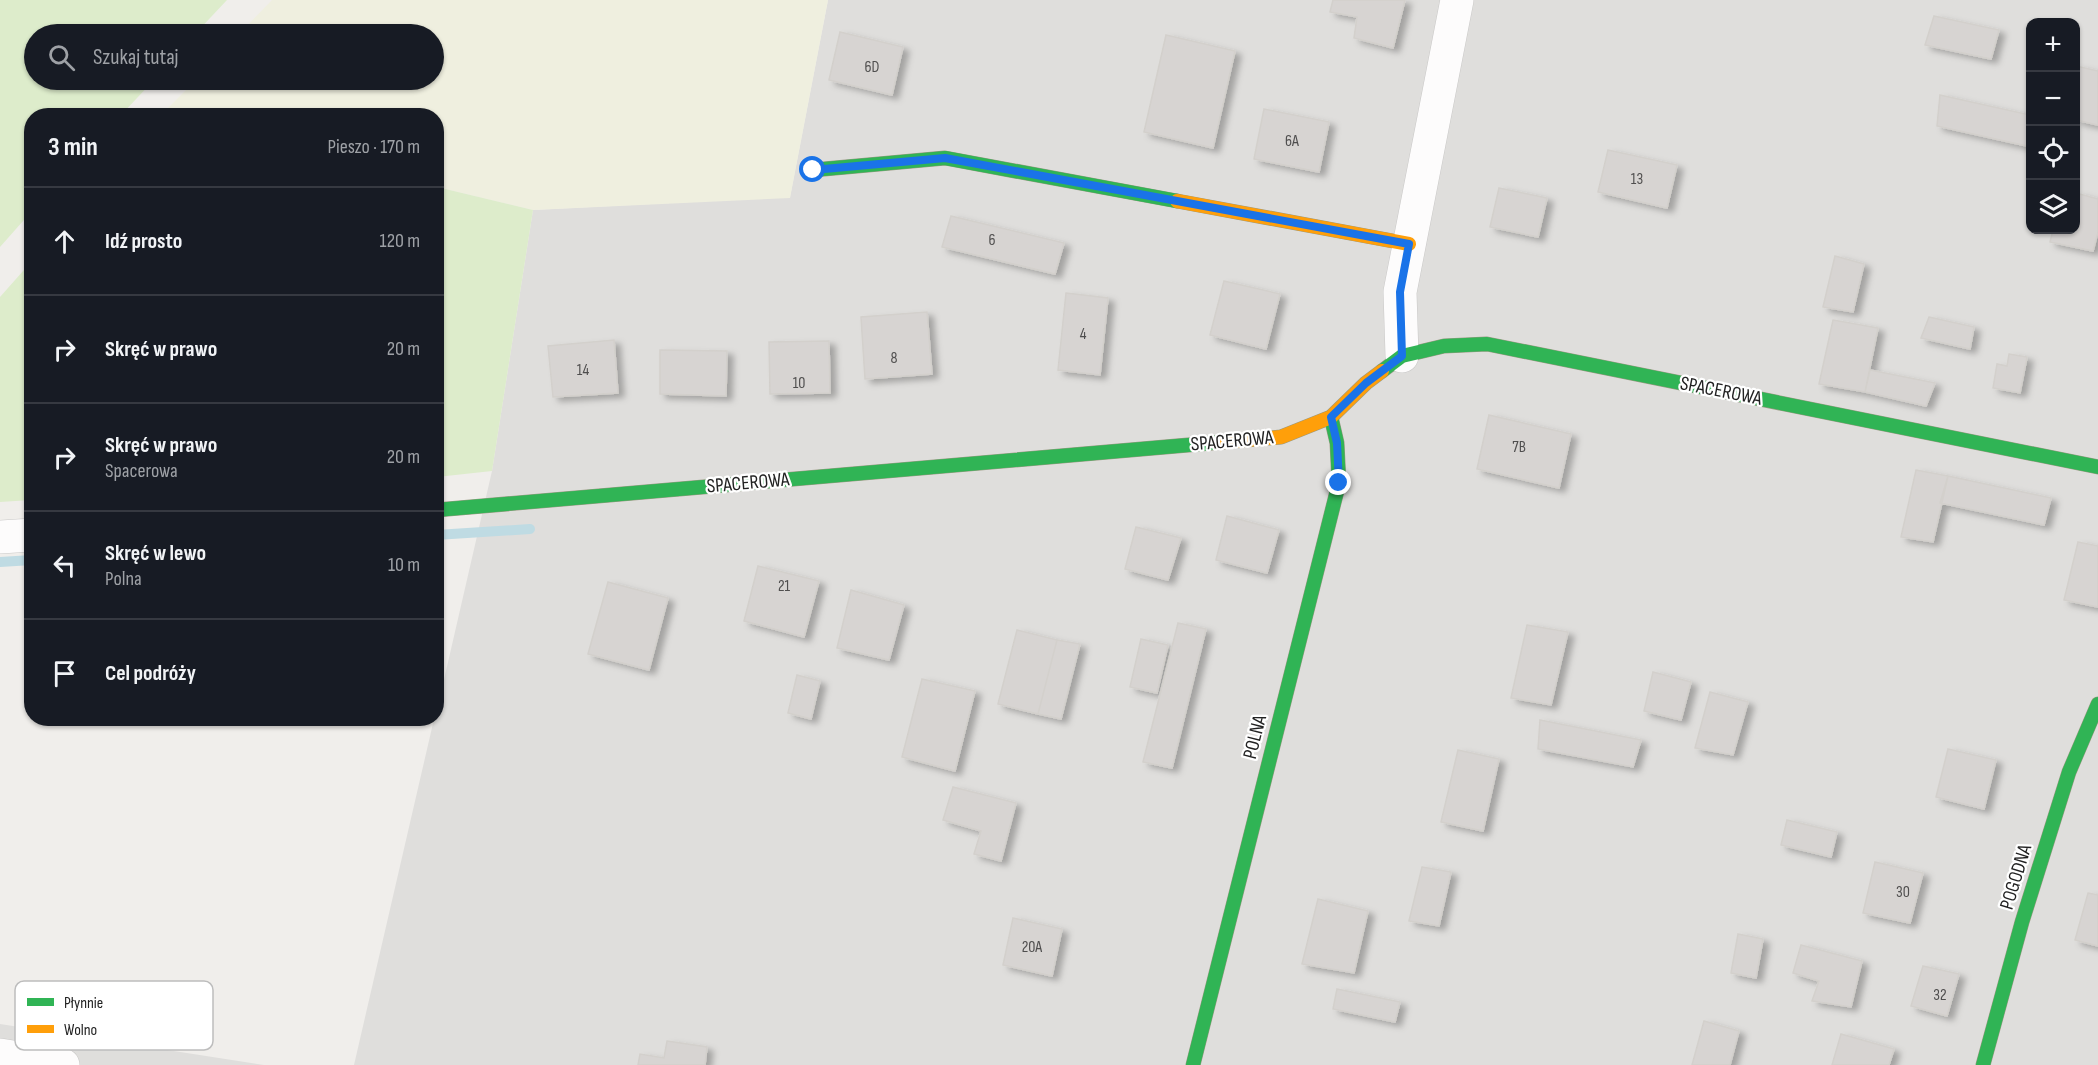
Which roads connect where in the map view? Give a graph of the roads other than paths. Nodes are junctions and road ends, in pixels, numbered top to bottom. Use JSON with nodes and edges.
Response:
{"nodes":[{"id":1,"x":1457,"y":0,"type":"edge"},
{"id":2,"x":813,"y":170,"type":"dead end"},
{"id":3,"x":1409,"y":244,"type":"junction"},
{"id":4,"x":1402,"y":356,"type":"junction"},
{"id":5,"x":1331,"y":417,"type":"junction"},
{"id":6,"x":2098,"y":467,"type":"edge"},
{"id":7,"x":444,"y":509,"type":"edge"},
{"id":8,"x":24,"y":536,"type":"edge"},
{"id":9,"x":0,"y":537,"type":"edge"},
{"id":10,"x":2098,"y":704,"type":"edge"},
{"id":11,"x":0,"y":1055,"type":"edge"},
{"id":12,"x":63,"y":1065,"type":"edge"},
{"id":13,"x":1193,"y":1065,"type":"edge"},
{"id":14,"x":1983,"y":1065,"type":"edge"}],
"edges":[{"from":1,"to":3,"type":"street"},
{"from":2,"to":3,"type":"street"},
{"from":3,"to":4,"type":"street"},
{"from":4,"to":5,"type":"street","name":"SPACEROWA"},
{"from":4,"to":6,"type":"street","name":"SPACEROWA"},
{"from":5,"to":7,"type":"street","name":"SPACEROWA"},
{"from":5,"to":13,"type":"street","name":"POLNA"},
{"from":8,"to":9,"type":"street"},
{"from":10,"to":14,"type":"street","name":"POGODNA"},
{"from":11,"to":12,"type":"street"}]}
